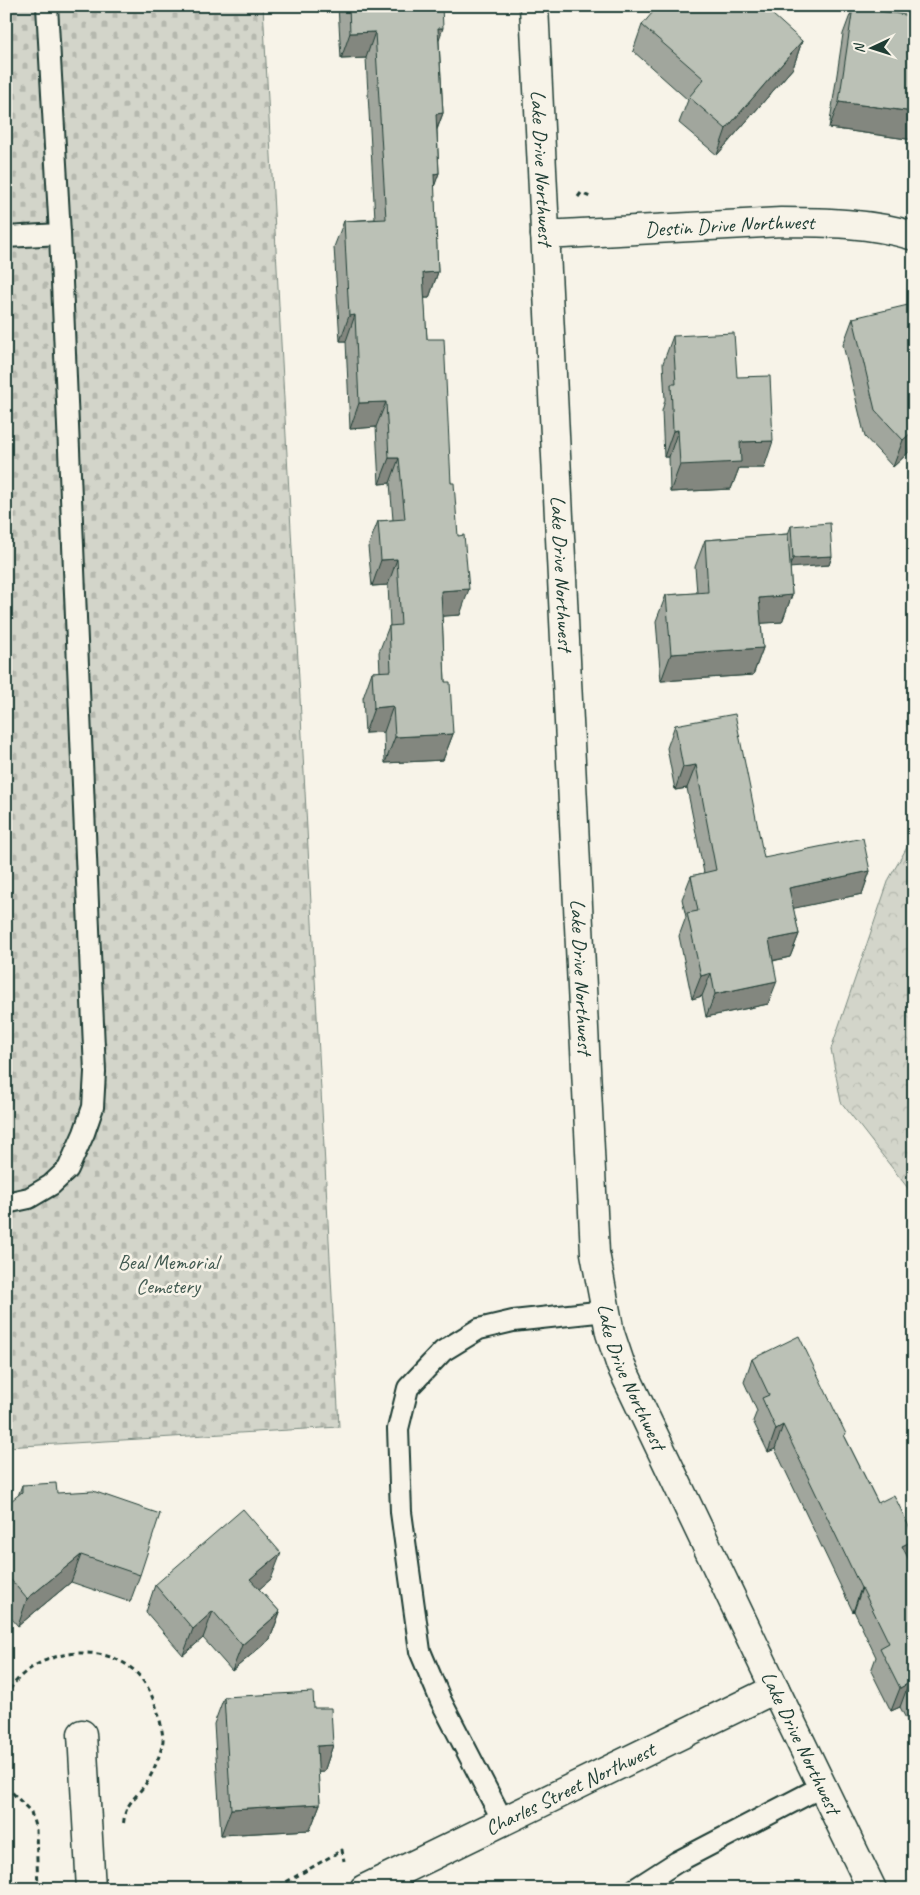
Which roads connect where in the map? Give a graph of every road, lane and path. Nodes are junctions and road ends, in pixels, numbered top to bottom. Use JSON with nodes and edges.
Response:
{"nodes":[{"id":1,"x":47,"y":6,"type":"edge"},
{"id":2,"x":534,"y":6,"type":"edge"},
{"id":3,"x":60,"y":234,"type":"junction"},
{"id":4,"x":545,"y":235,"type":"junction"},
{"id":5,"x":914,"y":236,"type":"edge"},
{"id":6,"x":6,"y":237,"type":"edge"},
{"id":7,"x":6,"y":1203,"type":"edge"},
{"id":8,"x":606,"y":1310,"type":"junction"},
{"id":9,"x":775,"y":1688,"type":"junction"},
{"id":10,"x":82,"y":1734,"type":"dead end"},
{"id":11,"x":6,"y":1786,"type":"edge"},
{"id":12,"x":822,"y":1786,"type":"junction"},
{"id":13,"x":504,"y":1821,"type":"junction"},
{"id":14,"x":345,"y":1869,"type":"dead end"},
{"id":15,"x":371,"y":1887,"type":"edge"},
{"id":16,"x":38,"y":1889,"type":"edge"},
{"id":17,"x":91,"y":1889,"type":"edge"},
{"id":18,"x":270,"y":1889,"type":"edge"},
{"id":19,"x":635,"y":1889,"type":"edge"},
{"id":20,"x":872,"y":1889,"type":"edge"}],
"edges":[{"from":1,"to":3,"type":"lane"},
{"from":2,"to":4,"type":"street","name":"Lake Drive Northwest"},
{"from":3,"to":6,"type":"lane"},
{"from":3,"to":7,"type":"lane"},
{"from":4,"to":5,"type":"street","name":"Destin Drive Northwest"},
{"from":4,"to":8,"type":"street","name":"Lake Drive Northwest"},
{"from":8,"to":9,"type":"street","name":"Lake Drive Northwest"},
{"from":8,"to":13,"type":"lane"},
{"from":9,"to":12,"type":"street","name":"Lake Drive Northwest"},
{"from":9,"to":13,"type":"street","name":"Charles Street Northwest"},
{"from":10,"to":17,"type":"street"},
{"from":11,"to":16,"type":"path"},
{"from":12,"to":19,"type":"lane"},
{"from":12,"to":20,"type":"street","name":"Lake Drive Northwest"},
{"from":13,"to":15,"type":"street","name":"Charles Street Northwest"},
{"from":14,"to":18,"type":"path"}]}
